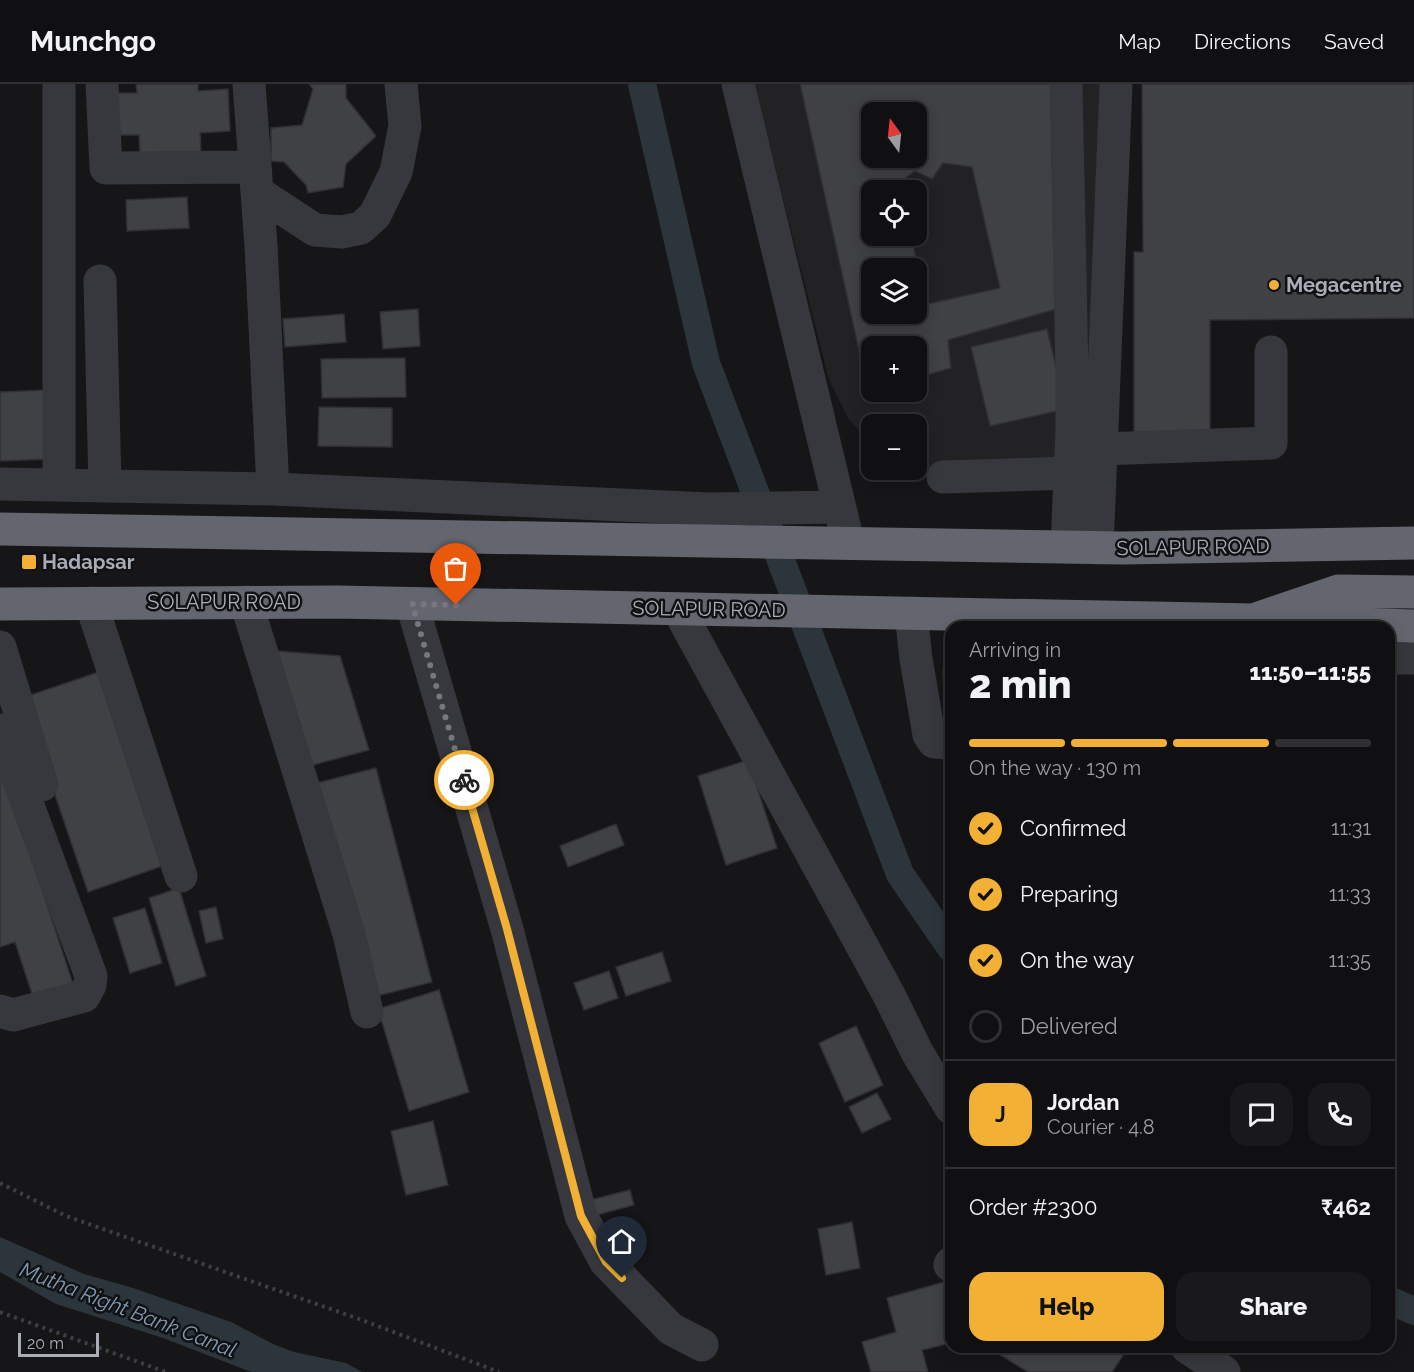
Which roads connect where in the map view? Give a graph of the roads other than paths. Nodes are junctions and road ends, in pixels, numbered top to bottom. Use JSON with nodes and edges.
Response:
{"nodes":[{"id":1,"x":58,"y":84,"type":"edge"},
{"id":2,"x":102,"y":84,"type":"edge"},
{"id":3,"x":249,"y":84,"type":"edge"},
{"id":4,"x":401,"y":84,"type":"edge"},
{"id":5,"x":738,"y":84,"type":"edge"},
{"id":6,"x":1066,"y":84,"type":"edge"},
{"id":7,"x":1116,"y":84,"type":"edge"},
{"id":8,"x":256,"y":180,"type":"junction"},
{"id":9,"x":100,"y":281,"type":"dead end"},
{"id":10,"x":1271,"y":352,"type":"dead end"},
{"id":11,"x":1101,"y":449,"type":"junction"},
{"id":12,"x":1070,"y":473,"type":"junction"},
{"id":13,"x":943,"y":477,"type":"dead end"},
{"id":14,"x":0,"y":484,"type":"edge"},
{"id":15,"x":59,"y":485,"type":"junction"},
{"id":16,"x":105,"y":486,"type":"junction"},
{"id":17,"x":273,"y":489,"type":"junction"},
{"id":18,"x":826,"y":508,"type":"junction"},
{"id":19,"x":718,"y":509,"type":"junction"},
{"id":20,"x":0,"y":529,"type":"edge"},
{"id":21,"x":724,"y":541,"type":"junction"},
{"id":22,"x":1414,"y":543,"type":"edge"},
{"id":23,"x":849,"y":544,"type":"junction"},
{"id":24,"x":1082,"y":548,"type":"junction"},
{"id":25,"x":1414,"y":592,"type":"edge"},
{"id":26,"x":246,"y":602,"type":"junction"},
{"id":27,"x":91,"y":603,"type":"junction"},
{"id":28,"x":0,"y":604,"type":"edge"},
{"id":29,"x":412,"y":604,"type":"junction"},
{"id":30,"x":678,"y":609,"type":"junction"},
{"id":31,"x":911,"y":613,"type":"junction"},
{"id":32,"x":1149,"y":621,"type":"edge"},
{"id":33,"x":1269,"y":621,"type":"edge"},
{"id":34,"x":1395,"y":626,"type":"edge"},
{"id":35,"x":1414,"y":626,"type":"edge"},
{"id":36,"x":0,"y":646,"type":"edge"},
{"id":37,"x":1395,"y":658,"type":"edge"},
{"id":38,"x":1414,"y":658,"type":"edge"},
{"id":39,"x":0,"y":730,"type":"edge"},
{"id":40,"x":945,"y":743,"type":"edge"},
{"id":41,"x":181,"y":876,"type":"dead end"},
{"id":42,"x":91,"y":943,"type":"dead end"},
{"id":43,"x":0,"y":1011,"type":"edge"},
{"id":44,"x":367,"y":1012,"type":"dead end"},
{"id":45,"x":945,"y":1098,"type":"edge"},
{"id":46,"x":702,"y":1345,"type":"dead end"},
{"id":47,"x":1196,"y":1353,"type":"edge"},
{"id":48,"x":1224,"y":1372,"type":"edge"}],
"edges":[{"from":1,"to":15,"type":"street"},
{"from":2,"to":8,"type":"street"},
{"from":3,"to":8,"type":"street"},
{"from":4,"to":8,"type":"street"},
{"from":5,"to":18,"type":"street"},
{"from":6,"to":12,"type":"street"},
{"from":7,"to":11,"type":"street"},
{"from":8,"to":17,"type":"street"},
{"from":9,"to":16,"type":"street"},
{"from":10,"to":11,"type":"street"},
{"from":11,"to":24,"type":"street"},
{"from":12,"to":13,"type":"street"},
{"from":12,"to":24,"type":"street"},
{"from":14,"to":15,"type":"street"},
{"from":15,"to":16,"type":"street"},
{"from":16,"to":17,"type":"street"},
{"from":17,"to":19,"type":"street"},
{"from":18,"to":19,"type":"street"},
{"from":18,"to":23,"type":"street"},
{"from":19,"to":21,"type":"street"},
{"from":20,"to":21,"type":"highway","name":"SOLAPUR ROAD"},
{"from":21,"to":23,"type":"highway","name":"SOLAPUR ROAD"},
{"from":22,"to":24,"type":"highway","name":"SOLAPUR ROAD"},
{"from":23,"to":24,"type":"highway","name":"SOLAPUR ROAD"},
{"from":25,"to":33,"type":"highway","name":"SOLAPUR ROAD"},
{"from":26,"to":27,"type":"highway","name":"SOLAPUR ROAD"},
{"from":26,"to":29,"type":"highway","name":"SOLAPUR ROAD"},
{"from":26,"to":44,"type":"street"},
{"from":27,"to":28,"type":"highway","name":"SOLAPUR ROAD"},
{"from":27,"to":41,"type":"street"},
{"from":29,"to":30,"type":"highway","name":"SOLAPUR ROAD"},
{"from":29,"to":46,"type":"street"},
{"from":30,"to":31,"type":"highway","name":"SOLAPUR ROAD"},
{"from":30,"to":45,"type":"street"},
{"from":31,"to":32,"type":"highway","name":"SOLAPUR ROAD"},
{"from":31,"to":40,"type":"street"},
{"from":34,"to":35,"type":"highway"},
{"from":36,"to":42,"type":"street"},
{"from":37,"to":38,"type":"street"},
{"from":39,"to":43,"type":"street"},
{"from":47,"to":48,"type":"street"}]}
